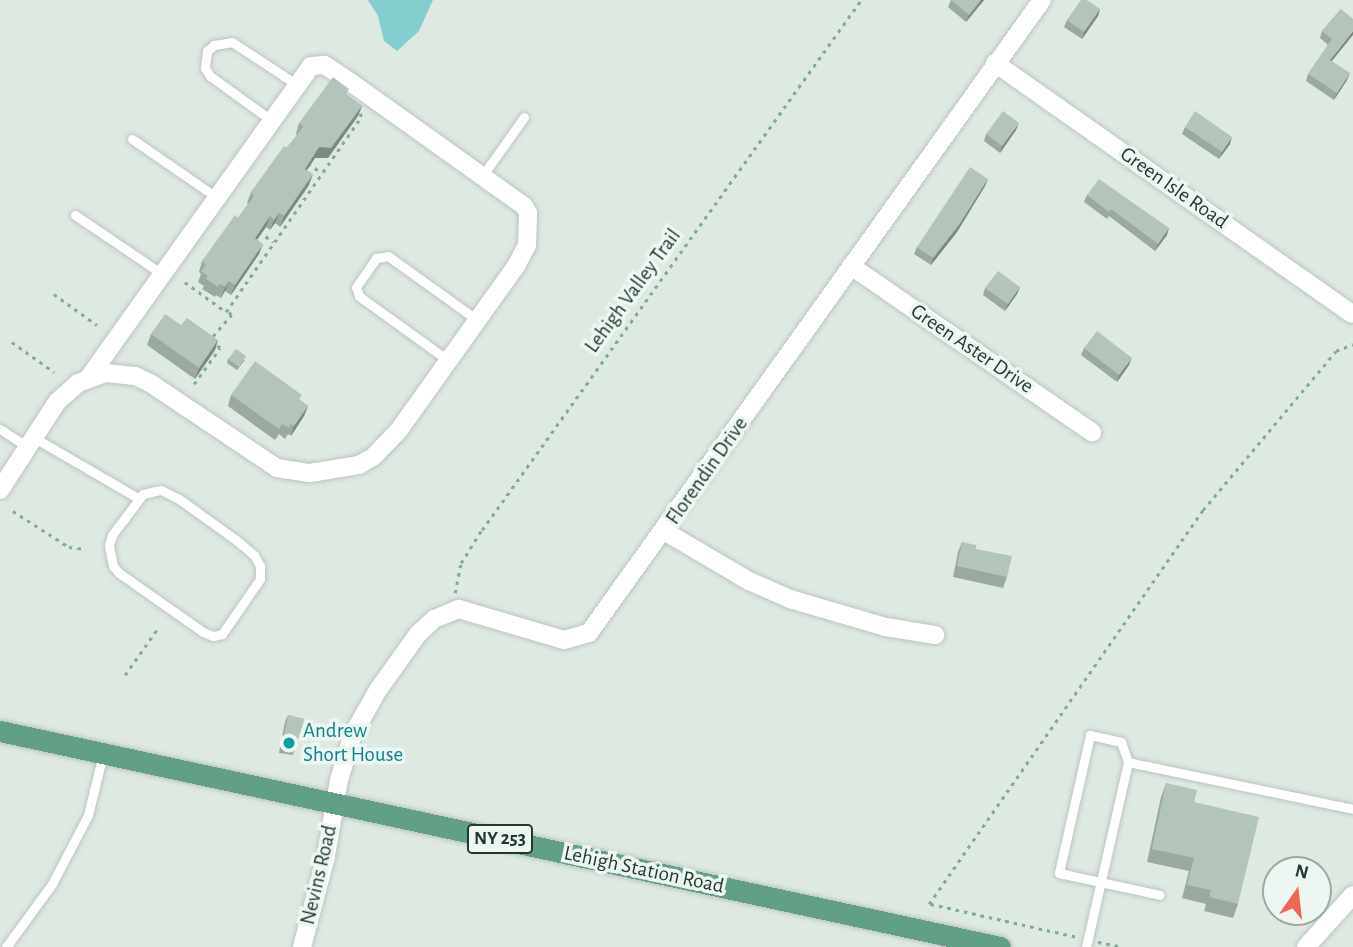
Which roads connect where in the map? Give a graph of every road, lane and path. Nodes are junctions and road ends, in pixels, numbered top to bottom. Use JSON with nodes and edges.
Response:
{"nodes":[{"id":1,"x":861,"y":0,"type":"edge"},
{"id":2,"x":1042,"y":0,"type":"edge"},
{"id":3,"x":995,"y":63,"type":"junction"},
{"id":4,"x":296,"y":85,"type":"junction"},
{"id":5,"x":359,"y":108,"type":"edge"},
{"id":6,"x":524,"y":117,"type":"dead end"},
{"id":7,"x":271,"y":120,"type":"junction"},
{"id":8,"x":132,"y":139,"type":"dead end"},
{"id":9,"x":303,"y":159,"type":"edge"},
{"id":10,"x":323,"y":173,"type":"junction"},
{"id":11,"x":482,"y":175,"type":"junction"},
{"id":12,"x":216,"y":197,"type":"junction"},
{"id":13,"x":75,"y":215,"type":"dead end"},
{"id":14,"x":254,"y":228,"type":"edge"},
{"id":15,"x":274,"y":243,"type":"junction"},
{"id":16,"x":851,"y":267,"type":"junction"},
{"id":17,"x":162,"y":274,"type":"junction"},
{"id":18,"x":185,"y":282,"type":"dead end"},
{"id":19,"x":54,"y":294,"type":"dead end"},
{"id":20,"x":227,"y":310,"type":"junction"},
{"id":21,"x":1352,"y":314,"type":"edge"},
{"id":22,"x":478,"y":321,"type":"junction"},
{"id":23,"x":97,"y":325,"type":"dead end"},
{"id":24,"x":12,"y":342,"type":"dead end"},
{"id":25,"x":1353,"y":344,"type":"edge"},
{"id":26,"x":449,"y":361,"type":"junction"},
{"id":27,"x":54,"y":372,"type":"dead end"},
{"id":28,"x":89,"y":377,"type":"junction"},
{"id":29,"x":194,"y":384,"type":"dead end"},
{"id":30,"x":0,"y":429,"type":"edge"},
{"id":31,"x":1092,"y":432,"type":"dead end"},
{"id":32,"x":30,"y":442,"type":"junction"},
{"id":33,"x":0,"y":490,"type":"edge"},
{"id":34,"x":138,"y":498,"type":"junction"},
{"id":35,"x":13,"y":511,"type":"dead end"},
{"id":36,"x":664,"y":531,"type":"junction"},
{"id":37,"x":86,"y":549,"type":"dead end"},
{"id":38,"x":452,"y":610,"type":"junction"},
{"id":39,"x":158,"y":628,"type":"dead end"},
{"id":40,"x":934,"y":635,"type":"dead end"},
{"id":41,"x":125,"y":675,"type":"dead end"},
{"id":42,"x":0,"y":731,"type":"edge"},
{"id":43,"x":103,"y":754,"type":"junction"},
{"id":44,"x":1128,"y":762,"type":"junction"},
{"id":45,"x":335,"y":804,"type":"junction"},
{"id":46,"x":1353,"y":808,"type":"edge"},
{"id":47,"x":1101,"y":882,"type":"junction"},
{"id":48,"x":1160,"y":895,"type":"dead end"},
{"id":49,"x":1353,"y":895,"type":"edge"},
{"id":50,"x":1087,"y":943,"type":"edge"},
{"id":51,"x":6,"y":947,"type":"edge"},
{"id":52,"x":302,"y":947,"type":"edge"},
{"id":53,"x":1000,"y":947,"type":"edge"},
{"id":54,"x":1123,"y":947,"type":"edge"},
{"id":55,"x":1306,"y":947,"type":"edge"}],
"edges":[{"from":1,"to":38,"type":"path","name":"Lehigh Valley Trail"},
{"from":2,"to":3,"type":"street","name":"Florendin Drive"},
{"from":3,"to":16,"type":"street","name":"Florendin Drive"},
{"from":3,"to":21,"type":"street","name":"Green Isle Road"},
{"from":4,"to":7,"type":"street"},
{"from":4,"to":7,"type":"lane"},
{"from":4,"to":11,"type":"street"},
{"from":5,"to":10,"type":"path"},
{"from":6,"to":11,"type":"lane"},
{"from":7,"to":12,"type":"street"},
{"from":8,"to":12,"type":"lane"},
{"from":9,"to":10,"type":"path"},
{"from":10,"to":15,"type":"path"},
{"from":11,"to":22,"type":"street"},
{"from":12,"to":17,"type":"street"},
{"from":13,"to":17,"type":"lane"},
{"from":14,"to":15,"type":"path"},
{"from":15,"to":20,"type":"path"},
{"from":16,"to":31,"type":"street","name":"Green Aster Drive"},
{"from":16,"to":36,"type":"street","name":"Florendin Drive"},
{"from":17,"to":28,"type":"street"},
{"from":18,"to":20,"type":"path"},
{"from":19,"to":23,"type":"path"},
{"from":20,"to":29,"type":"path"},
{"from":22,"to":26,"type":"street"},
{"from":22,"to":26,"type":"lane"},
{"from":24,"to":27,"type":"path"},
{"from":25,"to":50,"type":"path"},
{"from":26,"to":28,"type":"street"},
{"from":28,"to":32,"type":"street"},
{"from":30,"to":32,"type":"lane"},
{"from":32,"to":33,"type":"street"},
{"from":32,"to":34,"type":"lane"},
{"from":34,"to":34,"type":"lane"},
{"from":35,"to":37,"type":"path"},
{"from":36,"to":38,"type":"street","name":"Florendin Drive"},
{"from":36,"to":40,"type":"street"},
{"from":38,"to":45,"type":"street"},
{"from":39,"to":41,"type":"path"},
{"from":42,"to":43,"type":"main road","name":"Lehigh Station Road","number":"NY 253"},
{"from":43,"to":45,"type":"main road","name":"Lehigh Station Road","number":"NY 253"},
{"from":43,"to":51,"type":"lane"},
{"from":44,"to":46,"type":"lane"},
{"from":44,"to":47,"type":"lane"},
{"from":44,"to":47,"type":"lane"},
{"from":45,"to":52,"type":"street","name":"Nevins Road"},
{"from":45,"to":53,"type":"main road","name":"Lehigh Station Road","number":"NY 253"},
{"from":47,"to":48,"type":"lane"},
{"from":47,"to":50,"type":"lane"},
{"from":49,"to":55,"type":"street"},
{"from":50,"to":54,"type":"path"}]}
